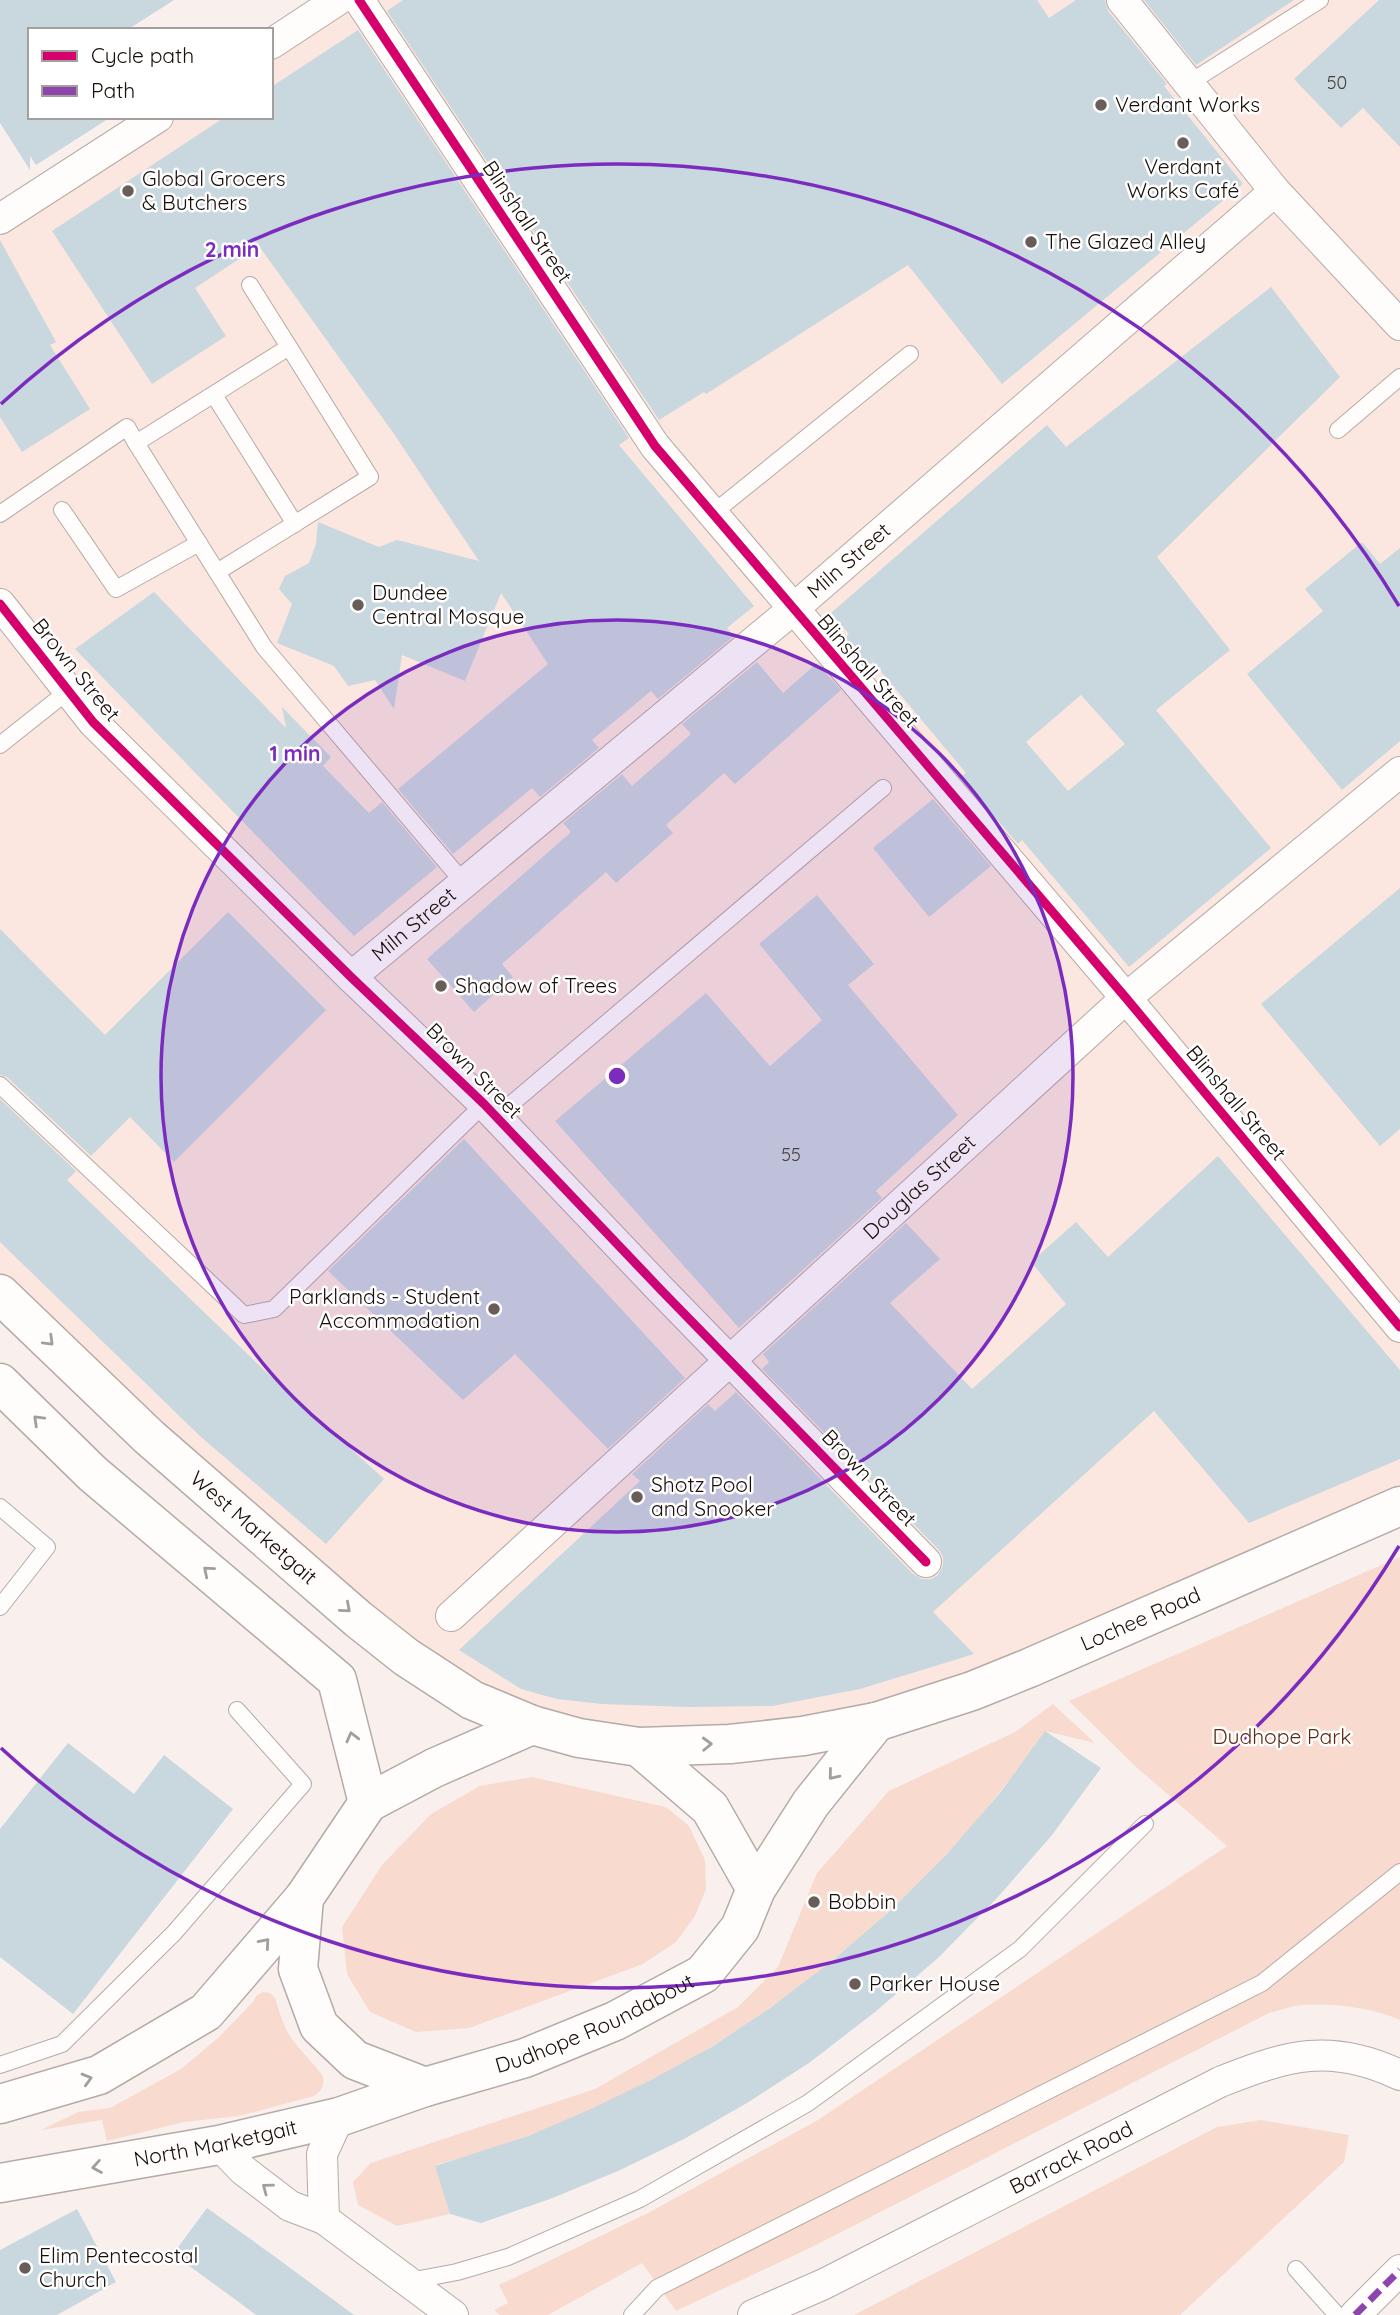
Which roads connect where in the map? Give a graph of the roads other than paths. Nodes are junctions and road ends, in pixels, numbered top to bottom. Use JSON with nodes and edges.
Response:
{"nodes":[{"id":1,"x":338,"y":0,"type":"edge"},
{"id":2,"x":359,"y":0,"type":"edge"},
{"id":3,"x":1122,"y":0,"type":"edge"},
{"id":4,"x":1320,"y":0,"type":"edge"},
{"id":5,"x":273,"y":43,"type":"edge"},
{"id":6,"x":1189,"y":83,"type":"junction"},
{"id":7,"x":155,"y":119,"type":"edge"},
{"id":8,"x":1275,"y":191,"type":"junction"},
{"id":9,"x":5,"y":206,"type":"edge"},
{"id":10,"x":250,"y":285,"type":"dead end"},
{"id":11,"x":1400,"y":325,"type":"edge"},
{"id":12,"x":289,"y":347,"type":"junction"},
{"id":13,"x":910,"y":354,"type":"dead end"},
{"id":14,"x":1400,"y":377,"type":"edge"},
{"id":15,"x":214,"y":395,"type":"junction"},
{"id":16,"x":1338,"y":430,"type":"dead end"},
{"id":17,"x":136,"y":443,"type":"junction"},
{"id":18,"x":62,"y":510,"type":"dead end"},
{"id":19,"x":0,"y":514,"type":"edge"},
{"id":20,"x":712,"y":514,"type":"junction"},
{"id":21,"x":295,"y":524,"type":"junction"},
{"id":22,"x":199,"y":543,"type":"junction"},
{"id":23,"x":217,"y":572,"type":"junction"},
{"id":24,"x":0,"y":604,"type":"edge"},
{"id":25,"x":792,"y":610,"type":"junction"},
{"id":26,"x":68,"y":691,"type":"junction"},
{"id":27,"x":0,"y":745,"type":"edge"},
{"id":28,"x":1400,"y":772,"type":"edge"},
{"id":29,"x":883,"y":788,"type":"dead end"},
{"id":30,"x":464,"y":883,"type":"junction"},
{"id":31,"x":351,"y":976,"type":"junction"},
{"id":32,"x":1126,"y":998,"type":"junction"},
{"id":33,"x":0,"y":1085,"type":"edge"},
{"id":34,"x":490,"y":1110,"type":"junction"},
{"id":35,"x":0,"y":1294,"type":"edge"},
{"id":36,"x":1395,"y":1310,"type":"edge"},
{"id":37,"x":730,"y":1362,"type":"junction"},
{"id":38,"x":0,"y":1383,"type":"edge"},
{"id":39,"x":1400,"y":1506,"type":"edge"},
{"id":40,"x":0,"y":1507,"type":"edge"},
{"id":41,"x":926,"y":1562,"type":"dead end"},
{"id":42,"x":0,"y":1607,"type":"edge"},
{"id":43,"x":451,"y":1616,"type":"dead end"},
{"id":44,"x":237,"y":1710,"type":"dead end"},
{"id":45,"x":876,"y":1722,"type":"junction"},
{"id":46,"x":532,"y":1724,"type":"junction"},
{"id":47,"x":639,"y":1746,"type":"junction"},
{"id":48,"x":368,"y":1803,"type":"junction"},
{"id":49,"x":1145,"y":1824,"type":"dead end"},
{"id":50,"x":1400,"y":1872,"type":"edge"},
{"id":51,"x":756,"y":1889,"type":"junction"},
{"id":52,"x":304,"y":1898,"type":"junction"},
{"id":53,"x":0,"y":2066,"type":"edge"},
{"id":54,"x":1400,"y":2075,"type":"edge"},
{"id":55,"x":425,"y":2087,"type":"junction"},
{"id":56,"x":0,"y":2104,"type":"edge"},
{"id":57,"x":338,"y":2117,"type":"junction"},
{"id":58,"x":219,"y":2145,"type":"junction"},
{"id":59,"x":0,"y":2183,"type":"edge"},
{"id":60,"x":324,"y":2219,"type":"junction"},
{"id":61,"x":1296,"y":2269,"type":"dead end"},
{"id":62,"x":1400,"y":2270,"type":"edge"},
{"id":63,"x":407,"y":2281,"type":"junction"},
{"id":64,"x":453,"y":2315,"type":"edge"},
{"id":65,"x":632,"y":2315,"type":"edge"},
{"id":66,"x":753,"y":2315,"type":"edge"},
{"id":67,"x":1337,"y":2315,"type":"edge"},
{"id":68,"x":1355,"y":2315,"type":"edge"}],
"edges":[{"from":1,"to":5,"type":"street"},
{"from":2,"to":20,"type":"street","name":"Blinshall Street"},
{"from":3,"to":6,"type":"street"},
{"from":4,"to":6,"type":"lane"},
{"from":6,"to":8,"type":"street"},
{"from":7,"to":9,"type":"street"},
{"from":8,"to":11,"type":"street"},
{"from":8,"to":25,"type":"street","name":"Miln Street"},
{"from":10,"to":12,"type":"lane"},
{"from":12,"to":15,"type":"lane"},
{"from":12,"to":21,"type":"lane"},
{"from":13,"to":20,"type":"lane"},
{"from":14,"to":16,"type":"lane"},
{"from":15,"to":17,"type":"lane"},
{"from":15,"to":21,"type":"lane"},
{"from":17,"to":19,"type":"lane"},
{"from":17,"to":22,"type":"lane"},
{"from":18,"to":22,"type":"lane"},
{"from":20,"to":25,"type":"street","name":"Blinshall Street"},
{"from":21,"to":23,"type":"lane"},
{"from":22,"to":23,"type":"lane"},
{"from":23,"to":30,"type":"lane"},
{"from":24,"to":26,"type":"street","name":"Brown Street"},
{"from":25,"to":30,"type":"street","name":"Miln Street"},
{"from":25,"to":32,"type":"street","name":"Blinshall Street"},
{"from":26,"to":27,"type":"lane"},
{"from":26,"to":31,"type":"street","name":"Brown Street"},
{"from":28,"to":32,"type":"street","name":"Douglas Street"},
{"from":29,"to":34,"type":"lane"},
{"from":30,"to":31,"type":"street","name":"Miln Street"},
{"from":31,"to":34,"type":"street","name":"Brown Street"},
{"from":32,"to":36,"type":"street","name":"Blinshall Street"},
{"from":32,"to":37,"type":"street","name":"Douglas Street"},
{"from":33,"to":34,"type":"lane"},
{"from":34,"to":37,"type":"street","name":"Brown Street"},
{"from":35,"to":46,"type":"main road","name":"West Marketgait","one_way":true},
{"from":37,"to":41,"type":"street","name":"Brown Street"},
{"from":37,"to":43,"type":"street","name":"Douglas Street"},
{"from":48,"to":38,"type":"main road","one_way":true},
{"from":39,"to":45,"type":"main road","name":"Lochee Road"},
{"from":40,"to":42,"type":"lane"},
{"from":44,"to":53,"type":"lane"},
{"from":47,"to":45,"type":"main road","name":"Lochee Road","one_way":true},
{"from":45,"to":51,"type":"main road","one_way":true},
{"from":46,"to":47,"type":"main road"},
{"from":46,"to":48,"type":"main road"},
{"from":47,"to":51,"type":"main road"},
{"from":48,"to":52,"type":"main road"},
{"from":49,"to":63,"type":"lane"},
{"from":50,"to":65,"type":"lane"},
{"from":51,"to":55,"type":"main road","name":"Dudhope Roundabout"},
{"from":52,"to":55,"type":"main road"},
{"from":56,"to":52,"type":"main road","one_way":true},
{"from":54,"to":66,"type":"street","name":"Barrack Road"},
{"from":55,"to":57,"type":"main road","name":"North Marketgait"},
{"from":57,"to":58,"type":"main road","name":"North Marketgait"},
{"from":57,"to":60,"type":"street"},
{"from":58,"to":59,"type":"main road","name":"North Marketgait","one_way":true},
{"from":60,"to":58,"type":"street","one_way":true},
{"from":60,"to":63,"type":"street"},
{"from":61,"to":67,"type":"lane"},
{"from":62,"to":68,"type":"street"},
{"from":63,"to":64,"type":"street"}]}
